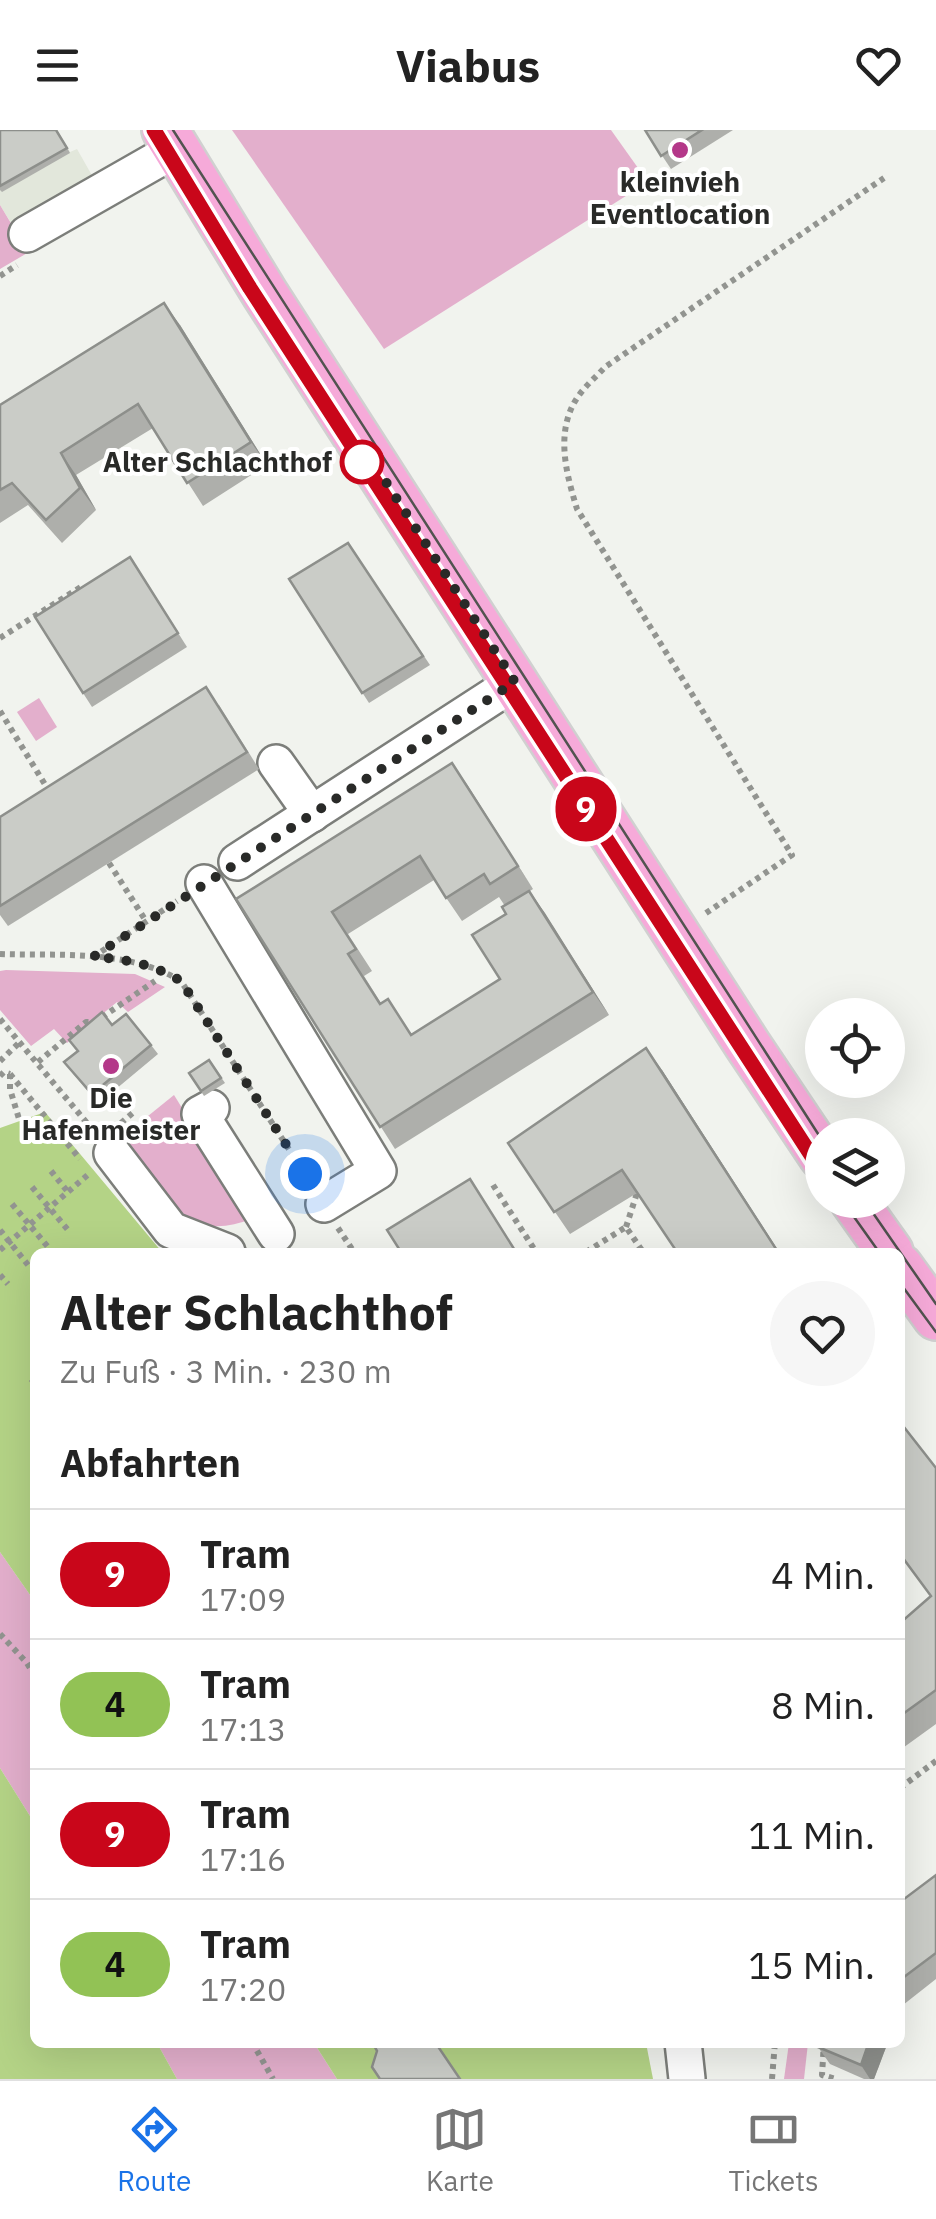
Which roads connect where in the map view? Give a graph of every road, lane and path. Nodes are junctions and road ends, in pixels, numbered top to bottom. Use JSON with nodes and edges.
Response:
{"nodes":[{"id":1,"x":170,"y":139,"type":"edge"},
{"id":2,"x":884,"y":178,"type":"dead end"},
{"id":3,"x":27,"y":234,"type":"dead end"},
{"id":4,"x":94,"y":599,"type":"edge"},
{"id":5,"x":0,"y":638,"type":"edge"},
{"id":6,"x":515,"y":682,"type":"junction"},
{"id":7,"x":0,"y":711,"type":"edge"},
{"id":8,"x":276,"y":762,"type":"dead end"},
{"id":9,"x":59,"y":785,"type":"edge"},
{"id":10,"x":50,"y":792,"type":"junction"},
{"id":11,"x":35,"y":801,"type":"edge"},
{"id":12,"x":312,"y":814,"type":"junction"},
{"id":13,"x":237,"y":862,"type":"dead end"},
{"id":14,"x":109,"y":863,"type":"edge"},
{"id":15,"x":204,"y":883,"type":"joint"},
{"id":16,"x":146,"y":921,"type":"junction"},
{"id":17,"x":676,"y":932,"type":"junction"},
{"id":18,"x":0,"y":954,"type":"edge"},
{"id":19,"x":93,"y":957,"type":"junction"},
{"id":20,"x":156,"y":981,"type":"dead end"},
{"id":21,"x":0,"y":1019,"type":"edge"},
{"id":22,"x":21,"y":1041,"type":"junction"},
{"id":23,"x":0,"y":1061,"type":"edge"},
{"id":24,"x":38,"y":1062,"type":"junction"},
{"id":25,"x":10,"y":1074,"type":"junction"},
{"id":26,"x":0,"y":1076,"type":"edge"},
{"id":27,"x":18,"y":1083,"type":"dead end"},
{"id":28,"x":212,"y":1108,"type":"dead end"},
{"id":29,"x":18,"y":1119,"type":"dead end"},
{"id":30,"x":805,"y":1130,"type":"edge"},
{"id":31,"x":102,"y":1163,"type":"junction"},
{"id":32,"x":51,"y":1172,"type":"dead end"},
{"id":33,"x":32,"y":1186,"type":"dead end"},
{"id":34,"x":493,"y":1186,"type":"dead end"},
{"id":35,"x":68,"y":1192,"type":"junction"},
{"id":36,"x":638,"y":1193,"type":"edge"},
{"id":37,"x":12,"y":1204,"type":"dead end"},
{"id":38,"x":324,"y":1204,"type":"junction"},
{"id":39,"x":49,"y":1208,"type":"junction"},
{"id":40,"x":866,"y":1218,"type":"edge"},
{"id":41,"x":29,"y":1225,"type":"junction"},
{"id":42,"x":626,"y":1228,"type":"junction"},
{"id":43,"x":0,"y":1230,"type":"edge"},
{"id":44,"x":68,"y":1230,"type":"dead end"},
{"id":45,"x":271,"y":1238,"type":"edge"},
{"id":46,"x":48,"y":1247,"type":"dead end"},
{"id":47,"x":217,"y":1248,"type":"edge"},
{"id":48,"x":352,"y":1248,"type":"edge"},
{"id":49,"x":533,"y":1248,"type":"edge"},
{"id":50,"x":593,"y":1248,"type":"edge"},
{"id":51,"x":640,"y":1248,"type":"edge"},
{"id":52,"x":887,"y":1248,"type":"edge"},
{"id":53,"x":0,"y":1250,"type":"edge"},
{"id":54,"x":28,"y":1264,"type":"dead end"},
{"id":55,"x":905,"y":1274,"type":"edge"},
{"id":56,"x":0,"y":1275,"type":"edge"},
{"id":57,"x":8,"y":1284,"type":"dead end"},
{"id":58,"x":936,"y":1317,"type":"edge"},
{"id":59,"x":0,"y":1634,"type":"edge"},
{"id":60,"x":30,"y":1667,"type":"edge"},
{"id":61,"x":936,"y":1761,"type":"edge"},
{"id":62,"x":905,"y":1784,"type":"edge"},
{"id":63,"x":256,"y":2048,"type":"edge"},
{"id":64,"x":684,"y":2048,"type":"edge"},
{"id":65,"x":774,"y":2048,"type":"edge"},
{"id":66,"x":824,"y":2048,"type":"edge"},
{"id":67,"x":274,"y":2079,"type":"edge"},
{"id":68,"x":687,"y":2079,"type":"edge"},
{"id":69,"x":772,"y":2079,"type":"edge"},
{"id":70,"x":836,"y":2079,"type":"edge"}],
"edges":[{"from":1,"to":3,"type":"street"},
{"from":1,"to":6,"type":"main road"},
{"from":2,"to":17,"type":"path"},
{"from":4,"to":5,"type":"path"},
{"from":6,"to":12,"type":"street"},
{"from":6,"to":17,"type":"main road"},
{"from":7,"to":10,"type":"path"},
{"from":8,"to":12,"type":"street"},
{"from":9,"to":10,"type":"path"},
{"from":10,"to":11,"type":"path"},
{"from":12,"to":13,"type":"street"},
{"from":14,"to":16,"type":"path"},
{"from":15,"to":16,"type":"path"},
{"from":15,"to":38,"type":"street"},
{"from":16,"to":19,"type":"path"},
{"from":17,"to":30,"type":"main road"},
{"from":18,"to":19,"type":"path"},
{"from":19,"to":38,"type":"path"},
{"from":20,"to":24,"type":"path"},
{"from":21,"to":22,"type":"path"},
{"from":22,"to":23,"type":"path"},
{"from":22,"to":24,"type":"path"},
{"from":24,"to":31,"type":"path"},
{"from":25,"to":26,"type":"path"},
{"from":25,"to":27,"type":"path"},
{"from":25,"to":29,"type":"path"},
{"from":28,"to":45,"type":"street"},
{"from":31,"to":35,"type":"path"},
{"from":31,"to":47,"type":"street"},
{"from":32,"to":35,"type":"path"},
{"from":33,"to":39,"type":"path"},
{"from":34,"to":49,"type":"path"},
{"from":35,"to":39,"type":"path"},
{"from":36,"to":42,"type":"path"},
{"from":37,"to":41,"type":"path"},
{"from":38,"to":48,"type":"path"},
{"from":39,"to":41,"type":"path"},
{"from":39,"to":44,"type":"path"},
{"from":40,"to":52,"type":"main road"},
{"from":41,"to":46,"type":"path"},
{"from":41,"to":53,"type":"path"},
{"from":42,"to":50,"type":"path"},
{"from":42,"to":51,"type":"path"},
{"from":43,"to":54,"type":"path"},
{"from":55,"to":58,"type":"main road"},
{"from":56,"to":57,"type":"path"},
{"from":59,"to":60,"type":"path"},
{"from":61,"to":62,"type":"path"},
{"from":63,"to":67,"type":"path"},
{"from":64,"to":68,"type":"street"},
{"from":65,"to":69,"type":"path"},
{"from":66,"to":70,"type":"path"}]}
